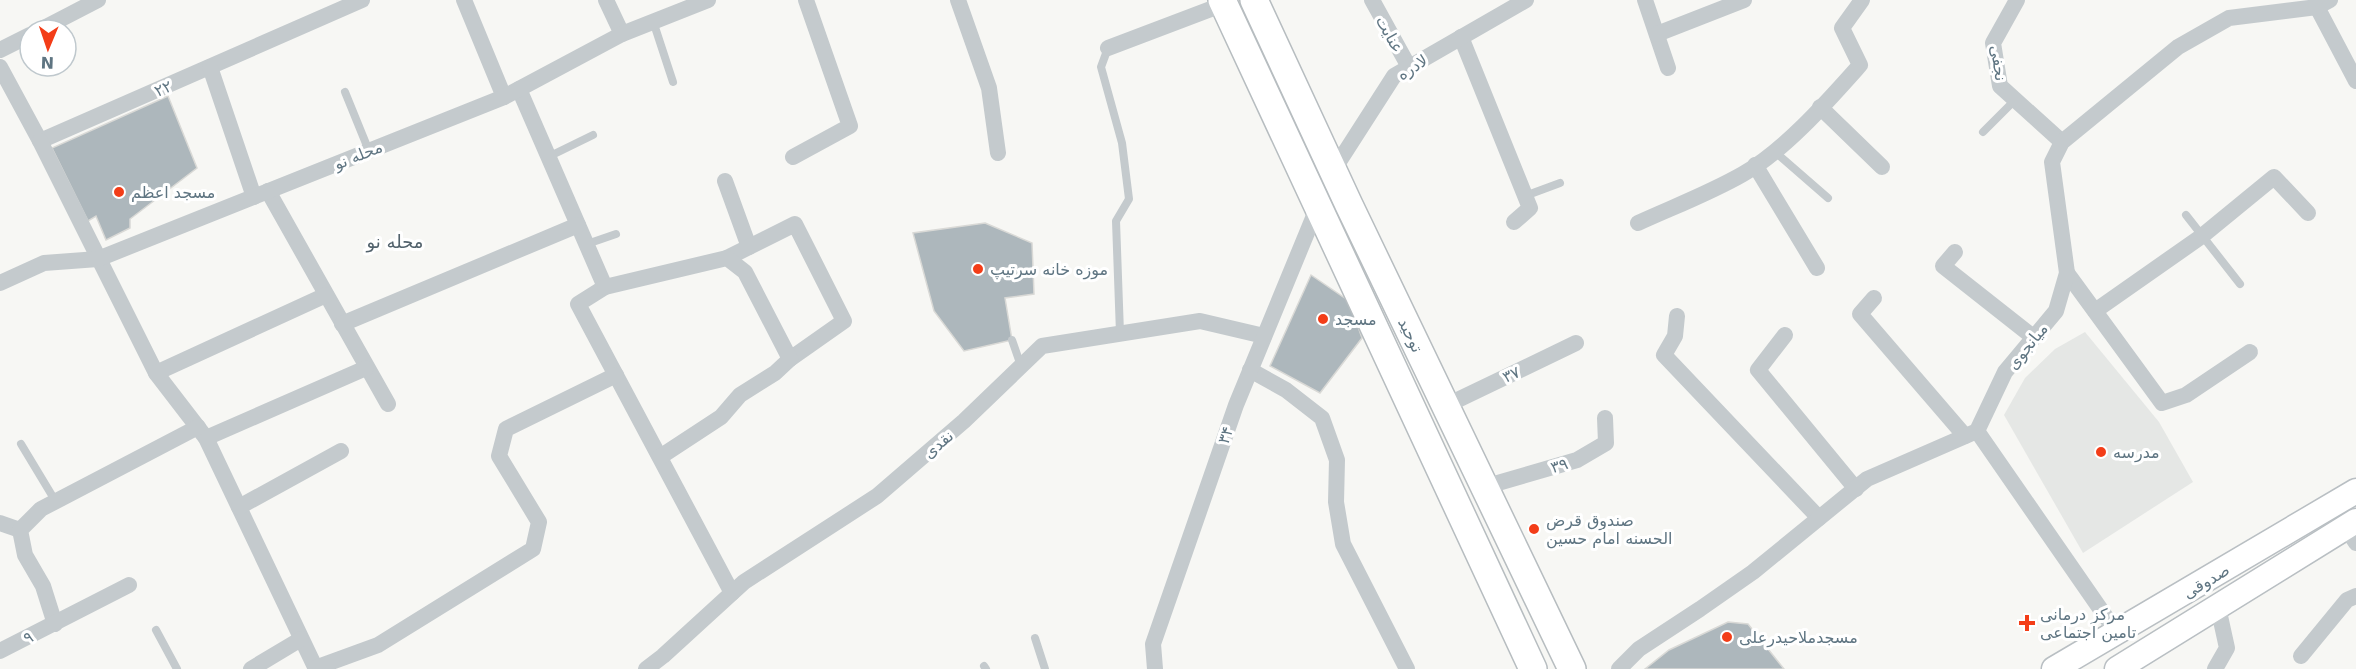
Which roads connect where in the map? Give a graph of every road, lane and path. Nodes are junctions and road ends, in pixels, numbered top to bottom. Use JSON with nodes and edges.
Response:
{"nodes":[{"id":1,"x":98,"y":0,"type":"edge"},
{"id":2,"x":362,"y":0,"type":"edge"},
{"id":3,"x":464,"y":0,"type":"edge"},
{"id":4,"x":606,"y":0,"type":"edge"},
{"id":5,"x":708,"y":0,"type":"edge"},
{"id":6,"x":806,"y":0,"type":"edge"},
{"id":7,"x":958,"y":0,"type":"edge"},
{"id":8,"x":1254,"y":0,"type":"edge"},
{"id":9,"x":1372,"y":0,"type":"edge"},
{"id":10,"x":1526,"y":0,"type":"edge"},
{"id":11,"x":1645,"y":0,"type":"edge"},
{"id":12,"x":1744,"y":0,"type":"edge"},
{"id":13,"x":1862,"y":0,"type":"edge"},
{"id":14,"x":2017,"y":0,"type":"edge"},
{"id":15,"x":1223,"y":2,"type":"edge"},
{"id":16,"x":2323,"y":4,"type":"edge"},
{"id":17,"x":2267,"y":7,"type":"edge"},
{"id":18,"x":63,"y":18,"type":"edge"},
{"id":19,"x":653,"y":21,"type":"junction"},
{"id":20,"x":622,"y":34,"type":"junction"},
{"id":21,"x":1657,"y":34,"type":"junction"},
{"id":22,"x":1461,"y":37,"type":"junction"},
{"id":23,"x":18,"y":41,"type":"edge"},
{"id":24,"x":1108,"y":48,"type":"joint"},
{"id":25,"x":0,"y":50,"type":"edge"},
{"id":26,"x":1279,"y":53,"type":"junction"},
{"id":27,"x":1252,"y":65,"type":"junction"},
{"id":28,"x":0,"y":67,"type":"edge"},
{"id":29,"x":210,"y":67,"type":"junction"},
{"id":30,"x":1409,"y":67,"type":"junction"},
{"id":31,"x":1668,"y":68,"type":"dead end"},
{"id":32,"x":2356,"y":81,"type":"edge"},
{"id":33,"x":673,"y":82,"type":"dead end"},
{"id":34,"x":345,"y":92,"type":"dead end"},
{"id":35,"x":511,"y":93,"type":"junction"},
{"id":36,"x":2015,"y":100,"type":"junction"},
{"id":37,"x":1820,"y":107,"type":"junction"},
{"id":38,"x":1983,"y":132,"type":"dead end"},
{"id":39,"x":593,"y":135,"type":"dead end"},
{"id":40,"x":40,"y":141,"type":"junction"},
{"id":41,"x":2062,"y":142,"type":"junction"},
{"id":42,"x":369,"y":151,"type":"junction"},
{"id":43,"x":1774,"y":151,"type":"junction"},
{"id":44,"x":998,"y":153,"type":"dead end"},
{"id":45,"x":548,"y":157,"type":"junction"},
{"id":46,"x":793,"y":157,"type":"dead end"},
{"id":47,"x":1755,"y":165,"type":"junction"},
{"id":48,"x":1882,"y":167,"type":"dead end"},
{"id":49,"x":1333,"y":171,"type":"junction"},
{"id":50,"x":725,"y":181,"type":"dead end"},
{"id":51,"x":1560,"y":183,"type":"dead end"},
{"id":52,"x":261,"y":194,"type":"junction"},
{"id":53,"x":1525,"y":196,"type":"junction"},
{"id":54,"x":1828,"y":198,"type":"dead end"},
{"id":55,"x":1318,"y":206,"type":"junction"},
{"id":56,"x":2308,"y":213,"type":"dead end"},
{"id":57,"x":2186,"y":215,"type":"dead end"},
{"id":58,"x":1514,"y":222,"type":"dead end"},
{"id":59,"x":1638,"y":223,"type":"dead end"},
{"id":60,"x":578,"y":225,"type":"junction"},
{"id":61,"x":616,"y":234,"type":"dead end"},
{"id":62,"x":2202,"y":236,"type":"junction"},
{"id":63,"x":586,"y":244,"type":"junction"},
{"id":64,"x":749,"y":247,"type":"junction"},
{"id":65,"x":1955,"y":252,"type":"dead end"},
{"id":66,"x":727,"y":258,"type":"junction"},
{"id":67,"x":98,"y":259,"type":"junction"},
{"id":68,"x":1817,"y":268,"type":"dead end"},
{"id":69,"x":2067,"y":273,"type":"junction"},
{"id":70,"x":0,"y":283,"type":"edge"},
{"id":71,"x":2240,"y":284,"type":"dead end"},
{"id":72,"x":605,"y":287,"type":"junction"},
{"id":73,"x":326,"y":295,"type":"junction"},
{"id":74,"x":1874,"y":298,"type":"dead end"},
{"id":75,"x":2095,"y":311,"type":"junction"},
{"id":76,"x":1677,"y":316,"type":"dead end"},
{"id":77,"x":342,"y":324,"type":"junction"},
{"id":78,"x":1120,"y":333,"type":"junction"},
{"id":79,"x":1264,"y":336,"type":"junction"},
{"id":80,"x":1785,"y":336,"type":"dead end"},
{"id":81,"x":2033,"y":337,"type":"junction"},
{"id":82,"x":1012,"y":340,"type":"dead end"},
{"id":83,"x":1576,"y":343,"type":"dead end"},
{"id":84,"x":2250,"y":352,"type":"dead end"},
{"id":85,"x":790,"y":358,"type":"junction"},
{"id":86,"x":1021,"y":367,"type":"junction"},
{"id":87,"x":366,"y":368,"type":"junction"},
{"id":88,"x":1250,"y":370,"type":"junction"},
{"id":89,"x":156,"y":373,"type":"junction"},
{"id":90,"x":616,"y":375,"type":"junction"},
{"id":91,"x":388,"y":404,"type":"dead end"},
{"id":92,"x":1445,"y":406,"type":"junction"},
{"id":93,"x":1605,"y":418,"type":"dead end"},
{"id":94,"x":202,"y":432,"type":"junction"},
{"id":95,"x":1971,"y":434,"type":"junction"},
{"id":96,"x":21,"y":444,"type":"dead end"},
{"id":97,"x":341,"y":451,"type":"dead end"},
{"id":98,"x":660,"y":457,"type":"junction"},
{"id":99,"x":1484,"y":486,"type":"junction"},
{"id":100,"x":1856,"y":489,"type":"junction"},
{"id":101,"x":2356,"y":491,"type":"edge"},
{"id":102,"x":56,"y":502,"type":"junction"},
{"id":103,"x":239,"y":507,"type":"junction"},
{"id":104,"x":1819,"y":518,"type":"junction"},
{"id":105,"x":0,"y":523,"type":"edge"},
{"id":106,"x":20,"y":530,"type":"junction"},
{"id":107,"x":2352,"y":530,"type":"edge"},
{"id":108,"x":129,"y":585,"type":"dead end"},
{"id":109,"x":732,"y":593,"type":"junction"},
{"id":110,"x":2356,"y":596,"type":"edge"},
{"id":111,"x":2218,"y":608,"type":"junction"},
{"id":112,"x":55,"y":624,"type":"junction"},
{"id":113,"x":156,"y":630,"type":"dead end"},
{"id":114,"x":2117,"y":633,"type":"junction"},
{"id":115,"x":1035,"y":638,"type":"dead end"},
{"id":116,"x":301,"y":639,"type":"junction"},
{"id":117,"x":0,"y":651,"type":"edge"},
{"id":118,"x":2301,"y":656,"type":"dead end"},
{"id":119,"x":316,"y":668,"type":"edge"},
{"id":120,"x":177,"y":669,"type":"edge"},
{"id":121,"x":251,"y":669,"type":"edge"},
{"id":122,"x":646,"y":669,"type":"edge"},
{"id":123,"x":1045,"y":669,"type":"edge"},
{"id":124,"x":1155,"y":669,"type":"edge"},
{"id":125,"x":1407,"y":669,"type":"edge"},
{"id":126,"x":1533,"y":669,"type":"edge"},
{"id":127,"x":1572,"y":669,"type":"edge"},
{"id":128,"x":1619,"y":669,"type":"edge"},
{"id":129,"x":2055,"y":669,"type":"edge"},
{"id":130,"x":2117,"y":669,"type":"edge"},
{"id":131,"x":2215,"y":669,"type":"edge"}],
"edges":[{"from":1,"to":18,"type":"street"},
{"from":2,"to":29,"type":"street","name":"۲۲"},
{"from":3,"to":35,"type":"street"},
{"from":4,"to":20,"type":"street"},
{"from":5,"to":19,"type":"street","name":"محله نو"},
{"from":6,"to":46,"type":"street"},
{"from":7,"to":44,"type":"street"},
{"from":8,"to":26,"type":"main road","name":"توحید"},
{"from":9,"to":30,"type":"street","name":"عنایت"},
{"from":10,"to":22,"type":"street","name":"لادره"},
{"from":11,"to":21,"type":"street"},
{"from":12,"to":21,"type":"street"},
{"from":13,"to":37,"type":"street"},
{"from":14,"to":36,"type":"street","name":"نجفی"},
{"from":15,"to":24,"type":"street"},
{"from":15,"to":27,"type":"main road","name":"توحید"},
{"from":16,"to":17,"type":"street"},
{"from":16,"to":32,"type":"street"},
{"from":17,"to":41,"type":"street"},
{"from":19,"to":20,"type":"street","name":"محله نو"},
{"from":19,"to":33,"type":"lane"},
{"from":20,"to":35,"type":"street","name":"محله نو"},
{"from":21,"to":31,"type":"street"},
{"from":22,"to":30,"type":"street","name":"لادره"},
{"from":22,"to":53,"type":"street"},
{"from":23,"to":25,"type":"street"},
{"from":24,"to":78,"type":"lane"},
{"from":26,"to":27,"type":"main road"},
{"from":26,"to":49,"type":"main road","name":"توحید"},
{"from":27,"to":55,"type":"main road","name":"توحید"},
{"from":28,"to":40,"type":"street"},
{"from":29,"to":40,"type":"street","name":"۲۲"},
{"from":29,"to":52,"type":"street"},
{"from":30,"to":49,"type":"street","name":"لادره"},
{"from":34,"to":42,"type":"lane"},
{"from":35,"to":42,"type":"street","name":"محله نو"},
{"from":35,"to":45,"type":"street"},
{"from":36,"to":38,"type":"lane"},
{"from":36,"to":41,"type":"street","name":"نجفی"},
{"from":37,"to":43,"type":"street"},
{"from":37,"to":48,"type":"street"},
{"from":39,"to":45,"type":"lane"},
{"from":40,"to":67,"type":"street"},
{"from":41,"to":69,"type":"street","name":"میانجوی"},
{"from":42,"to":52,"type":"street","name":"محله نو"},
{"from":43,"to":47,"type":"street"},
{"from":43,"to":54,"type":"lane"},
{"from":45,"to":60,"type":"street"},
{"from":47,"to":59,"type":"street"},
{"from":47,"to":68,"type":"street"},
{"from":49,"to":92,"type":"main road","name":"توحید"},
{"from":50,"to":64,"type":"street"},
{"from":51,"to":53,"type":"lane"},
{"from":52,"to":67,"type":"street","name":"محله نو"},
{"from":52,"to":73,"type":"street"},
{"from":53,"to":58,"type":"street"},
{"from":55,"to":79,"type":"street","name":"۳۴"},
{"from":55,"to":126,"type":"main road","name":"توحید"},
{"from":56,"to":62,"type":"street"},
{"from":57,"to":62,"type":"lane"},
{"from":60,"to":63,"type":"street"},
{"from":60,"to":77,"type":"street"},
{"from":61,"to":63,"type":"lane"},
{"from":62,"to":71,"type":"lane"},
{"from":62,"to":75,"type":"street"},
{"from":63,"to":72,"type":"street"},
{"from":64,"to":66,"type":"street"},
{"from":64,"to":85,"type":"street"},
{"from":65,"to":81,"type":"street"},
{"from":66,"to":72,"type":"street"},
{"from":66,"to":85,"type":"street"},
{"from":67,"to":70,"type":"street","name":"محله نو"},
{"from":67,"to":89,"type":"street"},
{"from":69,"to":75,"type":"street"},
{"from":69,"to":81,"type":"street","name":"میانجوی"},
{"from":72,"to":90,"type":"street"},
{"from":73,"to":77,"type":"street"},
{"from":73,"to":89,"type":"street"},
{"from":74,"to":95,"type":"street"},
{"from":75,"to":84,"type":"street"},
{"from":76,"to":104,"type":"street"},
{"from":77,"to":87,"type":"street"},
{"from":78,"to":79,"type":"street","name":"نقدی"},
{"from":78,"to":86,"type":"street","name":"نقدی"},
{"from":79,"to":88,"type":"street","name":"۳۴"},
{"from":80,"to":100,"type":"street"},
{"from":81,"to":95,"type":"street","name":"میانجوی"},
{"from":82,"to":86,"type":"lane"},
{"from":83,"to":92,"type":"street","name":"۳۷"},
{"from":85,"to":98,"type":"street"},
{"from":86,"to":109,"type":"street","name":"نقدی"},
{"from":87,"to":91,"type":"street"},
{"from":87,"to":94,"type":"street"},
{"from":88,"to":124,"type":"street","name":"۳۴"},
{"from":88,"to":125,"type":"street"},
{"from":89,"to":94,"type":"street"},
{"from":90,"to":98,"type":"street"},
{"from":90,"to":119,"type":"street"},
{"from":92,"to":99,"type":"main road","name":"توحید"},
{"from":93,"to":99,"type":"street","name":"۳۹"},
{"from":94,"to":102,"type":"street"},
{"from":94,"to":103,"type":"street"},
{"from":95,"to":100,"type":"street"},
{"from":95,"to":114,"type":"street"},
{"from":96,"to":102,"type":"lane"},
{"from":97,"to":103,"type":"street"},
{"from":98,"to":109,"type":"street"},
{"from":99,"to":127,"type":"main road","name":"توحید"},
{"from":100,"to":104,"type":"street"},
{"from":101,"to":114,"type":"main road","name":"صدوقی"},
{"from":102,"to":106,"type":"street"},
{"from":103,"to":116,"type":"street"},
{"from":104,"to":128,"type":"street"},
{"from":105,"to":106,"type":"street"},
{"from":106,"to":112,"type":"street"},
{"from":107,"to":111,"type":"main road","name":"صدوقی"},
{"from":108,"to":112,"type":"street","name":"۹"},
{"from":109,"to":122,"type":"street","name":"نقدی"},
{"from":110,"to":118,"type":"street"},
{"from":111,"to":130,"type":"main road","name":"صدوقی"},
{"from":111,"to":131,"type":"street"},
{"from":112,"to":117,"type":"street","name":"۹"},
{"from":113,"to":120,"type":"lane"},
{"from":114,"to":129,"type":"main road","name":"صدوقی"},
{"from":115,"to":123,"type":"lane"},
{"from":116,"to":119,"type":"street"},
{"from":116,"to":121,"type":"street"}]}
